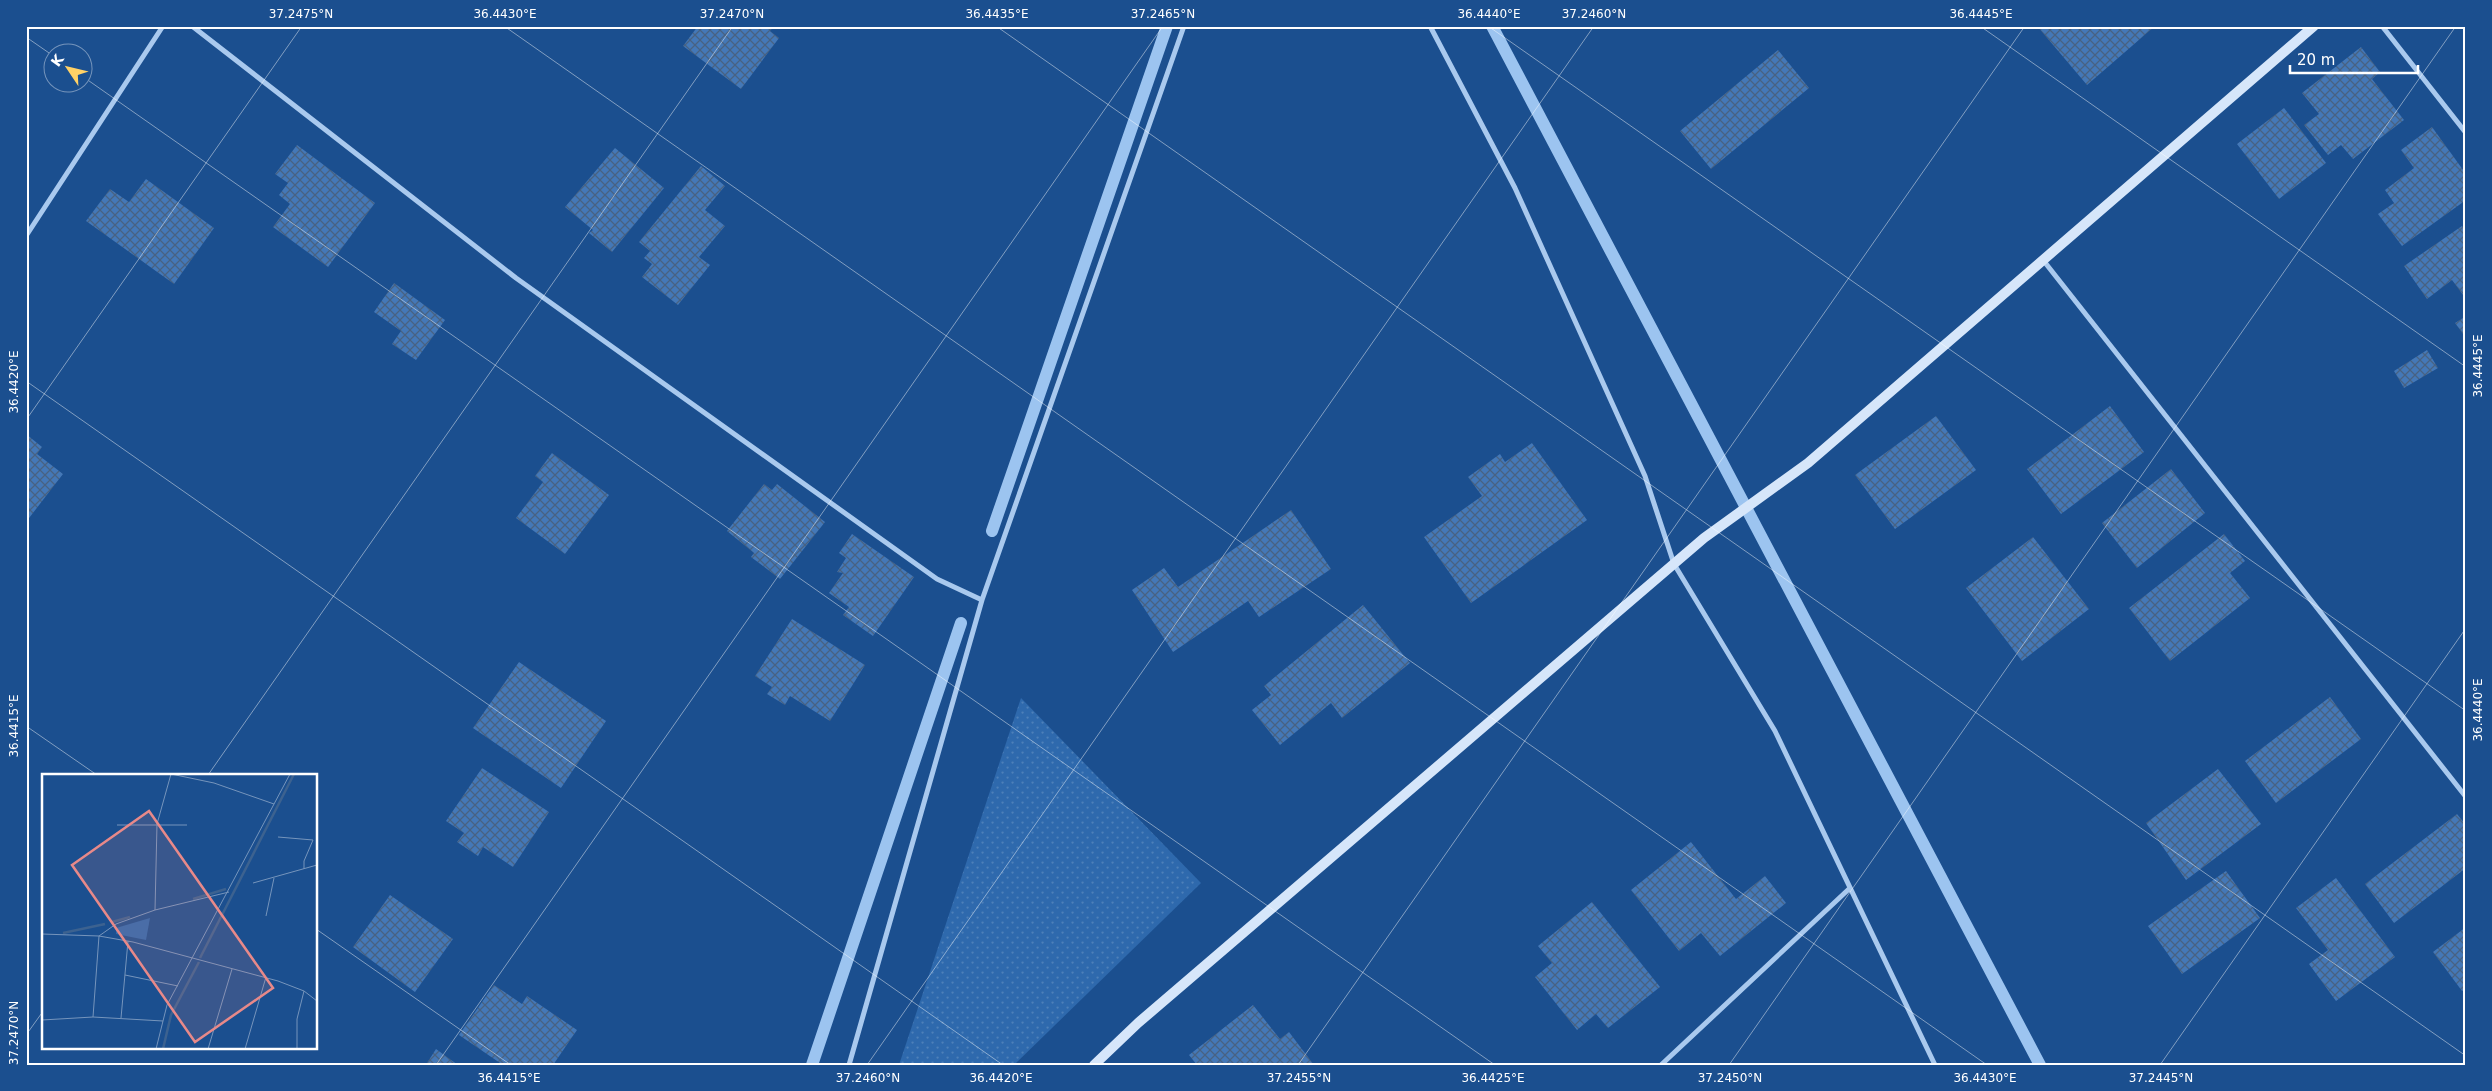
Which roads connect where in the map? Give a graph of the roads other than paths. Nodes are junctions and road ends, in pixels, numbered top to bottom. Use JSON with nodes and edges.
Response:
{"nodes":[{"id":1,"x":163,"y":26,"type":"edge"},
{"id":2,"x":192,"y":26,"type":"edge"},
{"id":3,"x":1184,"y":26,"type":"edge"},
{"id":4,"x":1430,"y":26,"type":"edge"},
{"id":5,"x":2314,"y":26,"type":"edge"},
{"id":6,"x":2382,"y":26,"type":"edge"},
{"id":7,"x":2466,"y":133,"type":"edge"},
{"id":8,"x":26,"y":236,"type":"edge"},
{"id":9,"x":2043,"y":260,"type":"junction"},
{"id":10,"x":1674,"y":564,"type":"junction"},
{"id":11,"x":982,"y":600,"type":"junction"},
{"id":12,"x":2466,"y":797,"type":"edge"},
{"id":13,"x":1850,"y":888,"type":"junction"},
{"id":14,"x":849,"y":1065,"type":"edge"},
{"id":15,"x":1094,"y":1065,"type":"edge"},
{"id":16,"x":1661,"y":1065,"type":"edge"},
{"id":17,"x":1935,"y":1065,"type":"edge"}],
"edges":[{"from":1,"to":8,"type":"street"},
{"from":2,"to":11,"type":"street"},
{"from":3,"to":11,"type":"street"},
{"from":4,"to":10,"type":"street"},
{"from":5,"to":9,"type":"street"},
{"from":6,"to":7,"type":"street"},
{"from":9,"to":10,"type":"street"},
{"from":9,"to":12,"type":"street"},
{"from":10,"to":13,"type":"street"},
{"from":10,"to":15,"type":"street"},
{"from":11,"to":14,"type":"street"},
{"from":13,"to":16,"type":"street"},
{"from":13,"to":17,"type":"street"}]}
